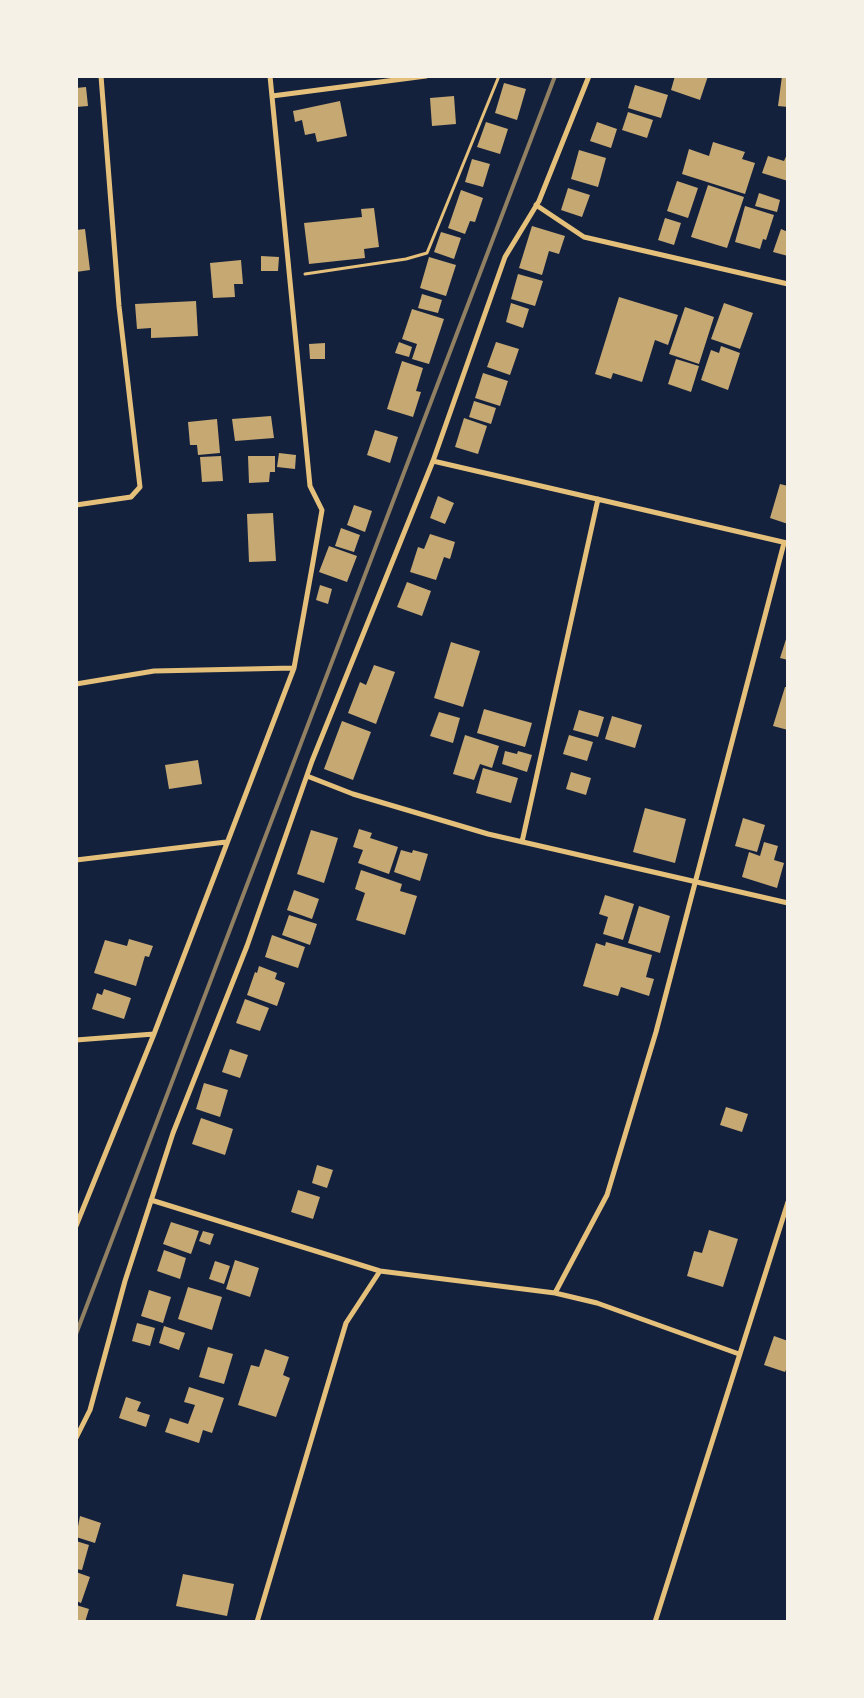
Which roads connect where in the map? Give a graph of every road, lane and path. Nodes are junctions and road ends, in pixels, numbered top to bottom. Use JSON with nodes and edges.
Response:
{"nodes":[{"id":1,"x":101,"y":76,"type":"edge"},
{"id":2,"x":270,"y":76,"type":"edge"},
{"id":3,"x":426,"y":76,"type":"edge"},
{"id":4,"x":500,"y":76,"type":"edge"},
{"id":5,"x":589,"y":76,"type":"edge"},
{"id":6,"x":272,"y":96,"type":"junction"},
{"id":7,"x":536,"y":205,"type":"junction"},
{"id":8,"x":288,"y":275,"type":"junction"},
{"id":9,"x":788,"y":284,"type":"edge"},
{"id":10,"x":433,"y":461,"type":"junction"},
{"id":11,"x":598,"y":499,"type":"junction"},
{"id":12,"x":76,"y":505,"type":"edge"},
{"id":13,"x":786,"y":543,"type":"edge"},
{"id":14,"x":294,"y":668,"type":"junction"},
{"id":15,"x":76,"y":684,"type":"edge"},
{"id":16,"x":307,"y":776,"type":"junction"},
{"id":17,"x":226,"y":842,"type":"junction"},
{"id":18,"x":522,"y":842,"type":"junction"},
{"id":19,"x":76,"y":860,"type":"edge"},
{"id":20,"x":694,"y":882,"type":"junction"},
{"id":21,"x":788,"y":903,"type":"edge"},
{"id":22,"x":154,"y":1034,"type":"junction"},
{"id":23,"x":76,"y":1040,"type":"edge"},
{"id":24,"x":151,"y":1200,"type":"junction"},
{"id":25,"x":788,"y":1202,"type":"edge"},
{"id":26,"x":78,"y":1213,"type":"edge"},
{"id":27,"x":76,"y":1226,"type":"edge"},
{"id":28,"x":380,"y":1271,"type":"junction"},
{"id":29,"x":554,"y":1293,"type":"junction"},
{"id":30,"x":739,"y":1354,"type":"junction"},
{"id":31,"x":76,"y":1438,"type":"edge"},
{"id":32,"x":257,"y":1622,"type":"edge"},
{"id":33,"x":655,"y":1622,"type":"edge"}],
"edges":[{"from":1,"to":12,"type":"street"},
{"from":2,"to":6,"type":"street"},
{"from":3,"to":6,"type":"street"},
{"from":4,"to":8,"type":"path"},
{"from":5,"to":7,"type":"street"},
{"from":6,"to":8,"type":"street"},
{"from":7,"to":9,"type":"street"},
{"from":7,"to":10,"type":"street"},
{"from":8,"to":14,"type":"street"},
{"from":10,"to":11,"type":"street"},
{"from":10,"to":16,"type":"street"},
{"from":11,"to":13,"type":"street"},
{"from":11,"to":18,"type":"street"},
{"from":13,"to":20,"type":"street"},
{"from":14,"to":15,"type":"street"},
{"from":14,"to":17,"type":"street"},
{"from":16,"to":18,"type":"street"},
{"from":16,"to":24,"type":"street"},
{"from":17,"to":19,"type":"street"},
{"from":17,"to":22,"type":"street"},
{"from":18,"to":20,"type":"street"},
{"from":20,"to":21,"type":"street"},
{"from":20,"to":29,"type":"street"},
{"from":22,"to":23,"type":"street"},
{"from":22,"to":26,"type":"street"},
{"from":24,"to":28,"type":"street"},
{"from":24,"to":31,"type":"street"},
{"from":25,"to":30,"type":"street"},
{"from":26,"to":27,"type":"street"},
{"from":28,"to":29,"type":"street"},
{"from":28,"to":32,"type":"street"},
{"from":29,"to":30,"type":"street"},
{"from":30,"to":33,"type":"street"}]}
